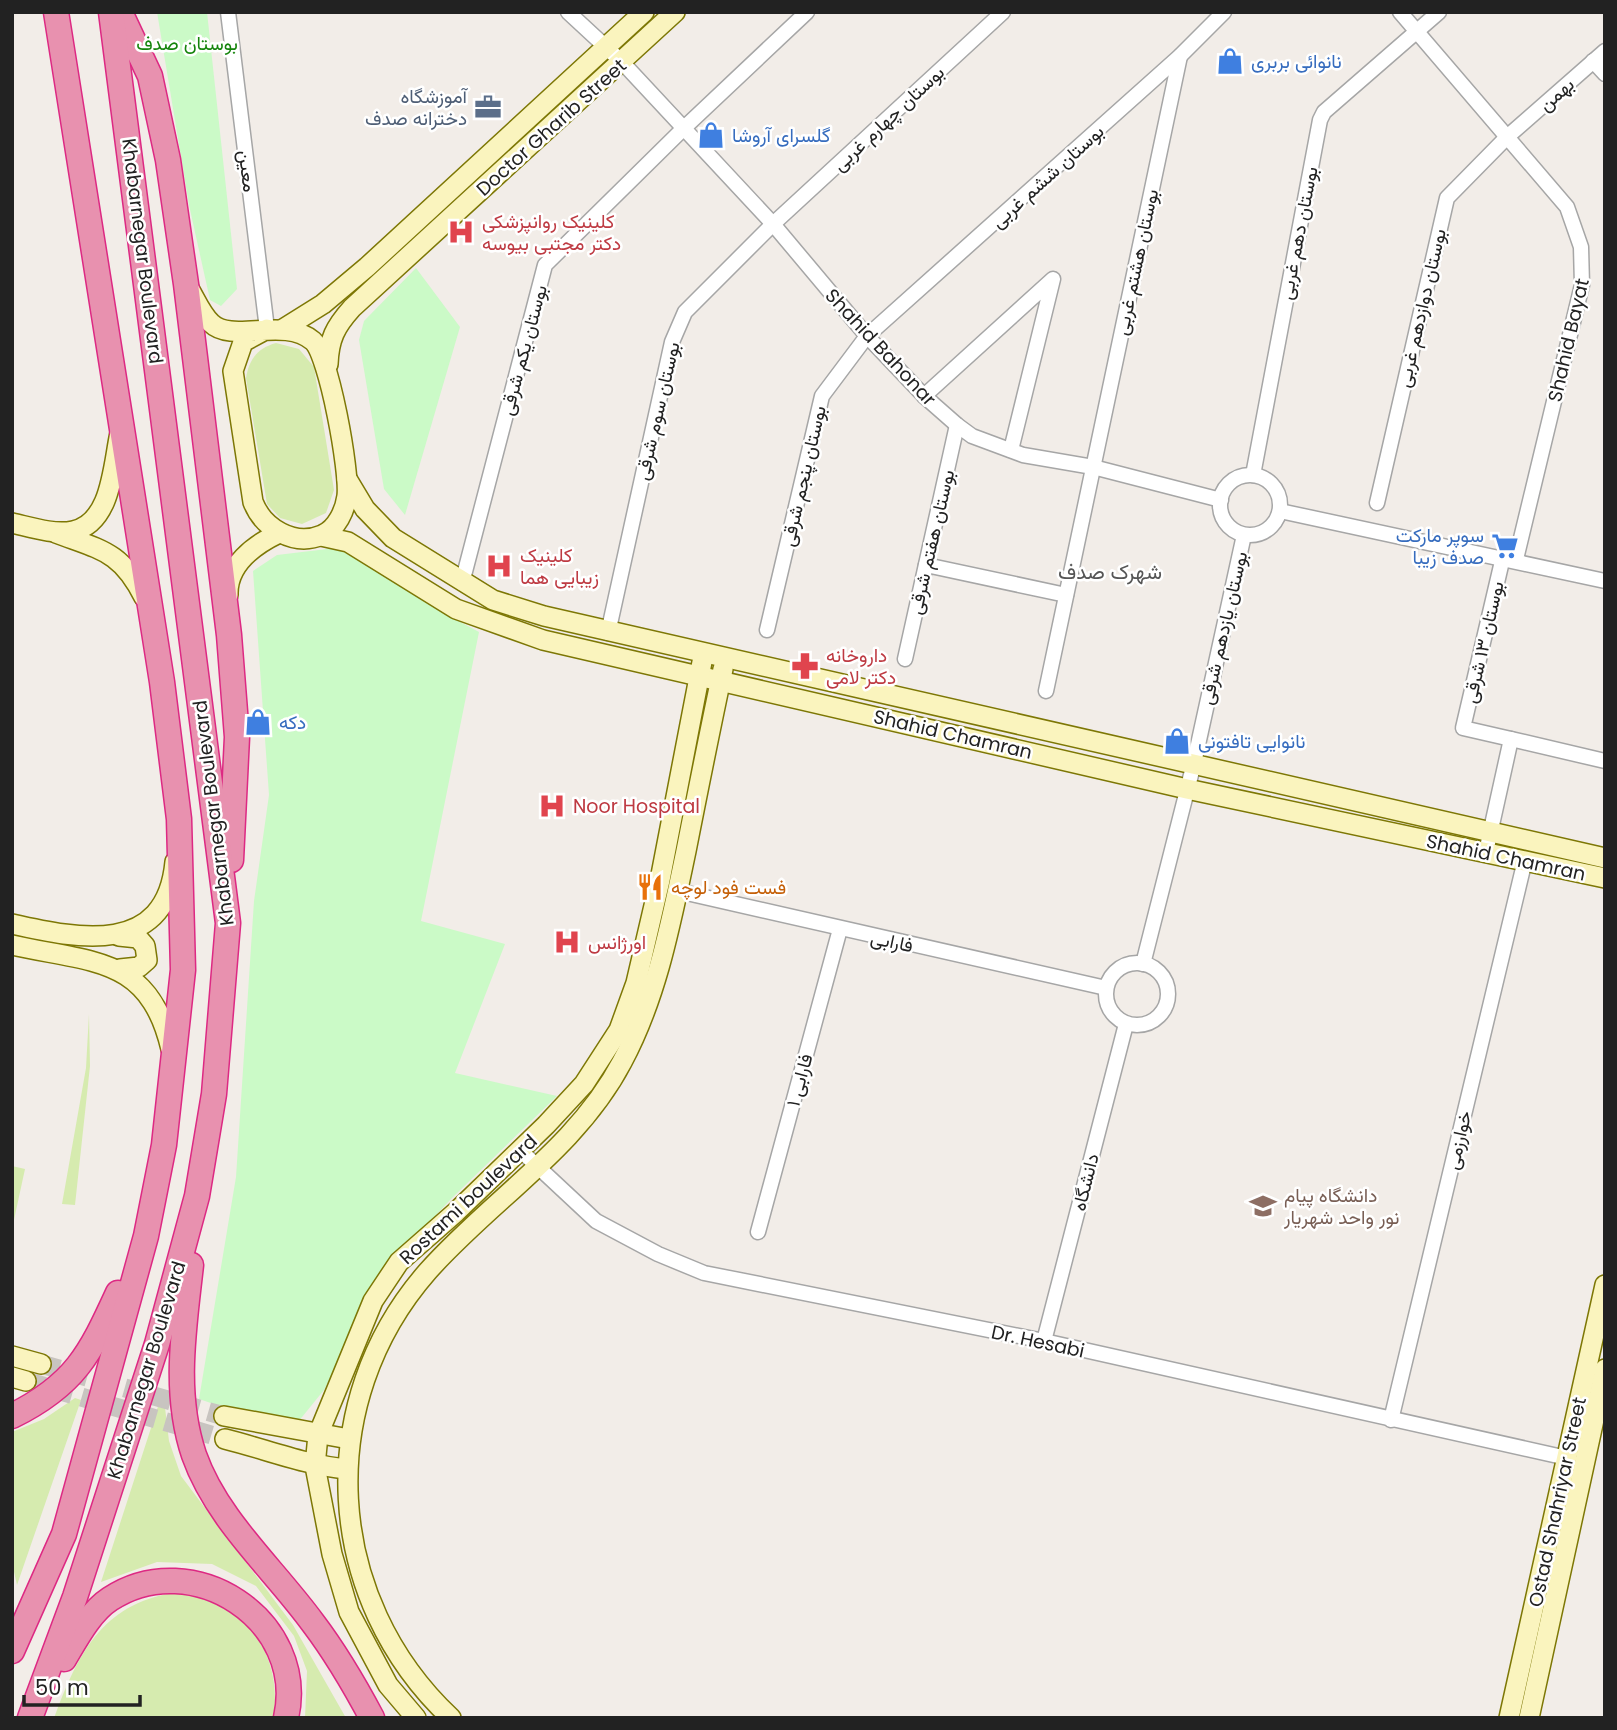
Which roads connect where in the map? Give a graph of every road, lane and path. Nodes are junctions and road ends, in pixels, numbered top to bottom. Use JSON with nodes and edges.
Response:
{"nodes":[{"id":1,"x":56,"y":12,"type":"edge"},
{"id":2,"x":111,"y":12,"type":"edge"},
{"id":3,"x":120,"y":12,"type":"edge"},
{"id":4,"x":228,"y":12,"type":"edge"},
{"id":5,"x":568,"y":12,"type":"edge"},
{"id":6,"x":644,"y":12,"type":"edge"},
{"id":7,"x":675,"y":12,"type":"edge"},
{"id":8,"x":807,"y":12,"type":"edge"},
{"id":9,"x":1003,"y":12,"type":"edge"},
{"id":10,"x":1224,"y":12,"type":"edge"},
{"id":11,"x":1400,"y":12,"type":"edge"},
{"id":12,"x":1439,"y":12,"type":"edge"},
{"id":13,"x":1417,"y":32,"type":"junction"},
{"id":14,"x":607,"y":48,"type":"junction"},
{"id":15,"x":1605,"y":51,"type":"edge"},
{"id":16,"x":1180,"y":56,"type":"junction"},
{"id":17,"x":1593,"y":61,"type":"junction"},
{"id":18,"x":622,"y":62,"type":"junction"},
{"id":19,"x":1605,"y":74,"type":"edge"},
{"id":20,"x":684,"y":128,"type":"junction"},
{"id":21,"x":1507,"y":137,"type":"junction"},
{"id":22,"x":773,"y":224,"type":"junction"},
{"id":23,"x":186,"y":284,"type":"junction"},
{"id":24,"x":275,"y":329,"type":"junction"},
{"id":25,"x":867,"y":336,"type":"junction"},
{"id":26,"x":328,"y":369,"type":"junction"},
{"id":27,"x":924,"y":396,"type":"junction"},
{"id":28,"x":123,"y":421,"type":"junction"},
{"id":29,"x":957,"y":425,"type":"junction"},
{"id":30,"x":1010,"y":450,"type":"junction"},
{"id":31,"x":1093,"y":467,"type":"junction"},
{"id":32,"x":1253,"y":475,"type":"junction"},
{"id":33,"x":347,"y":479,"type":"junction"},
{"id":34,"x":1221,"y":500,"type":"junction"},
{"id":35,"x":1377,"y":502,"type":"dead end"},
{"id":36,"x":1280,"y":511,"type":"junction"},
{"id":37,"x":12,"y":523,"type":"edge"},
{"id":38,"x":45,"y":530,"type":"junction"},
{"id":39,"x":279,"y":533,"type":"junction"},
{"id":40,"x":1244,"y":535,"type":"junction"},
{"id":41,"x":321,"y":536,"type":"junction"},
{"id":42,"x":1510,"y":558,"type":"junction"},
{"id":43,"x":926,"y":565,"type":"junction"},
{"id":44,"x":1605,"y":581,"type":"edge"},
{"id":45,"x":462,"y":583,"type":"junction"},
{"id":46,"x":1066,"y":595,"type":"junction"},
{"id":47,"x":153,"y":615,"type":"junction"},
{"id":48,"x":767,"y":630,"type":"dead end"},
{"id":49,"x":608,"y":633,"type":"junction"},
{"id":50,"x":229,"y":635,"type":"junction"},
{"id":51,"x":704,"y":655,"type":"junction"},
{"id":52,"x":725,"y":659,"type":"junction"},
{"id":53,"x":905,"y":659,"type":"dead end"},
{"id":54,"x":699,"y":675,"type":"junction"},
{"id":55,"x":720,"y":680,"type":"junction"},
{"id":56,"x":1046,"y":691,"type":"dead end"},
{"id":57,"x":692,"y":705,"type":"junction"},
{"id":58,"x":714,"y":708,"type":"junction"},
{"id":59,"x":1510,"y":739,"type":"junction"},
{"id":60,"x":1605,"y":761,"type":"edge"},
{"id":61,"x":1194,"y":763,"type":"junction"},
{"id":62,"x":1187,"y":789,"type":"junction"},
{"id":63,"x":179,"y":819,"type":"junction"},
{"id":64,"x":1491,"y":832,"type":"junction"},
{"id":65,"x":1486,"y":852,"type":"junction"},
{"id":66,"x":1605,"y":858,"type":"edge"},
{"id":67,"x":1525,"y":860,"type":"junction"},
{"id":68,"x":1605,"y":878,"type":"edge"},
{"id":69,"x":678,"y":891,"type":"junction"},
{"id":70,"x":228,"y":923,"type":"junction"},
{"id":71,"x":12,"y":924,"type":"edge"},
{"id":72,"x":840,"y":929,"type":"junction"},
{"id":73,"x":119,"y":936,"type":"junction"},
{"id":74,"x":12,"y":945,"type":"edge"},
{"id":75,"x":1143,"y":964,"type":"junction"},
{"id":76,"x":120,"y":969,"type":"junction"},
{"id":77,"x":1106,"y":988,"type":"junction"},
{"id":78,"x":1126,"y":1024,"type":"junction"},
{"id":79,"x":174,"y":1062,"type":"junction"},
{"id":80,"x":521,"y":1151,"type":"junction"},
{"id":81,"x":537,"y":1166,"type":"junction"},
{"id":82,"x":197,"y":1196,"type":"junction"},
{"id":83,"x":758,"y":1231,"type":"dead end"},
{"id":84,"x":146,"y":1236,"type":"junction"},
{"id":85,"x":1605,"y":1285,"type":"edge"},
{"id":86,"x":1044,"y":1341,"type":"junction"},
{"id":87,"x":12,"y":1356,"type":"edge"},
{"id":88,"x":41,"y":1364,"type":"tunnel mouth"},
{"id":89,"x":1605,"y":1369,"type":"edge"},
{"id":90,"x":12,"y":1416,"type":"edge"},
{"id":91,"x":224,"y":1416,"type":"tunnel mouth"},
{"id":92,"x":1391,"y":1420,"type":"junction"},
{"id":93,"x":318,"y":1435,"type":"junction"},
{"id":94,"x":225,"y":1439,"type":"tunnel mouth"},
{"id":95,"x":349,"y":1439,"type":"junction"},
{"id":96,"x":1567,"y":1458,"type":"junction"},
{"id":97,"x":315,"y":1466,"type":"junction"},
{"id":98,"x":346,"y":1469,"type":"junction"},
{"id":99,"x":12,"y":1651,"type":"edge"},
{"id":100,"x":32,"y":1718,"type":"edge"},
{"id":101,"x":286,"y":1718,"type":"edge"},
{"id":102,"x":372,"y":1718,"type":"edge"},
{"id":103,"x":416,"y":1718,"type":"edge"},
{"id":104,"x":451,"y":1718,"type":"edge"},
{"id":105,"x":1509,"y":1718,"type":"edge"},
{"id":106,"x":1529,"y":1718,"type":"edge"}],
"edges":[{"from":1,"to":28,"type":"highway","name":"Khabarnegar Boulevard"},
{"from":2,"to":70,"type":"highway","name":"Khabarnegar Boulevard"},
{"from":3,"to":23,"type":"highway"},
{"from":4,"to":24,"type":"street","name":"معین"},
{"from":5,"to":14,"type":"street","name":"Shahid Bahonar"},
{"from":6,"to":14,"type":"main road","name":"Doctor Gharib Street"},
{"from":7,"to":18,"type":"main road","name":"Doctor Gharib Street"},
{"from":8,"to":20,"type":"street","name":"بوستان یکم شرقی"},
{"from":9,"to":22,"type":"street","name":"بوستان چهارم غربی"},
{"from":10,"to":16,"type":"street","name":"بوستان ششم غربی"},
{"from":11,"to":13,"type":"street","name":"Shahid Bayat"},
{"from":12,"to":13,"type":"street","name":"بوستان دهم غربی"},
{"from":13,"to":21,"type":"street","name":"Shahid Bayat"},
{"from":13,"to":32,"type":"street","name":"بوستان دهم غربی"},
{"from":14,"to":18,"type":"street","name":"Shahid Bahonar"},
{"from":14,"to":24,"type":"main road","name":"Doctor Gharib Street"},
{"from":15,"to":17,"type":"street","name":"بهمن"},
{"from":16,"to":25,"type":"street","name":"بوستان ششم غربی"},
{"from":16,"to":31,"type":"street","name":"بوستان هشتم غربی"},
{"from":17,"to":19,"type":"street"},
{"from":17,"to":21,"type":"street","name":"بهمن"},
{"from":18,"to":20,"type":"street","name":"Shahid Bahonar"},
{"from":18,"to":26,"type":"main road","name":"Doctor Gharib Street"},
{"from":20,"to":22,"type":"street","name":"Shahid Bahonar"},
{"from":20,"to":45,"type":"street","name":"بوستان یکم شرقی"},
{"from":21,"to":35,"type":"street","name":"بوستان دوازدهم غربی"},
{"from":21,"to":42,"type":"street","name":"Shahid Bayat"},
{"from":22,"to":25,"type":"street","name":"Shahid Bahonar"},
{"from":22,"to":49,"type":"street","name":"بوستان سوم شرقی"},
{"from":23,"to":24,"type":"main road"},
{"from":23,"to":50,"type":"highway"},
{"from":24,"to":26,"type":"main road"},
{"from":24,"to":39,"type":"main road","name":"Doctor Gharib Street"},
{"from":25,"to":27,"type":"street","name":"Shahid Bahonar"},
{"from":25,"to":48,"type":"street","name":"بوستان پنجم شرقی"},
{"from":26,"to":33,"type":"main road"},
{"from":27,"to":29,"type":"street","name":"Shahid Bahonar"},
{"from":27,"to":30,"type":"street"},
{"from":28,"to":38,"type":"main road"},
{"from":28,"to":47,"type":"highway","name":"Khabarnegar Boulevard"},
{"from":29,"to":30,"type":"street","name":"Shahid Bahonar"},
{"from":29,"to":43,"type":"street","name":"بوستان هفتم شرقی"},
{"from":30,"to":31,"type":"street","name":"Shahid Bahonar"},
{"from":31,"to":34,"type":"street","name":"Shahid Bahonar"},
{"from":31,"to":46,"type":"street","name":"بوستان هشتم غربی"},
{"from":32,"to":34,"type":"street"},
{"from":32,"to":36,"type":"street"},
{"from":33,"to":41,"type":"main road"},
{"from":33,"to":45,"type":"main road","name":"Shahid Chamran"},
{"from":34,"to":40,"type":"street"},
{"from":36,"to":40,"type":"street"},
{"from":36,"to":42,"type":"street"},
{"from":37,"to":38,"type":"main road"},
{"from":38,"to":47,"type":"main road"},
{"from":39,"to":41,"type":"main road","name":"Shahid Chamran"},
{"from":39,"to":50,"type":"main road"},
{"from":40,"to":61,"type":"street","name":"بوستان یازدهم شرقی"},
{"from":41,"to":54,"type":"main road","name":"Shahid Chamran"},
{"from":42,"to":44,"type":"street"},
{"from":42,"to":59,"type":"street","name":"بوستان ۱۳ شرقی"},
{"from":43,"to":46,"type":"street"},
{"from":43,"to":53,"type":"street","name":"بوستان هفتم شرقی"},
{"from":45,"to":49,"type":"main road","name":"Shahid Chamran"},
{"from":46,"to":56,"type":"street","name":"بوستان هشتم غربی"},
{"from":47,"to":63,"type":"highway","name":"Khabarnegar Boulevard"},
{"from":49,"to":51,"type":"main road","name":"Shahid Chamran"},
{"from":50,"to":70,"type":"highway"},
{"from":51,"to":52,"type":"main road","name":"Shahid Chamran"},
{"from":51,"to":54,"type":"main road","name":"Rostami boulevard"},
{"from":52,"to":55,"type":"main road","name":"Rostami boulevard"},
{"from":52,"to":61,"type":"main road","name":"Shahid Chamran"},
{"from":54,"to":55,"type":"main road","name":"Shahid Chamran"},
{"from":54,"to":57,"type":"main road","name":"Rostami boulevard"},
{"from":55,"to":58,"type":"main road","name":"Rostami boulevard"},
{"from":55,"to":62,"type":"main road","name":"Shahid Chamran"},
{"from":57,"to":58,"type":"main road"},
{"from":57,"to":80,"type":"main road","name":"Rostami boulevard"},
{"from":58,"to":69,"type":"main road","name":"Rostami boulevard"},
{"from":59,"to":60,"type":"street"},
{"from":59,"to":64,"type":"street"},
{"from":61,"to":62,"type":"street","name":"بوستان یازدهم شرقی"},
{"from":61,"to":64,"type":"main road","name":"Shahid Chamran"},
{"from":62,"to":65,"type":"main road","name":"Shahid Chamran"},
{"from":62,"to":75,"type":"street"},
{"from":63,"to":73,"type":"main road"},
{"from":63,"to":79,"type":"highway","name":"Khabarnegar Boulevard"},
{"from":64,"to":65,"type":"street"},
{"from":64,"to":66,"type":"main road","name":"Shahid Chamran"},
{"from":65,"to":67,"type":"main road","name":"Shahid Chamran"},
{"from":67,"to":68,"type":"main road","name":"Shahid Chamran"},
{"from":67,"to":92,"type":"street","name":"خوارزمی"},
{"from":69,"to":72,"type":"street","name":"فارابی"},
{"from":69,"to":81,"type":"main road","name":"Rostami boulevard"},
{"from":70,"to":82,"type":"highway","name":"Khabarnegar Boulevard"},
{"from":71,"to":73,"type":"main road"},
{"from":72,"to":77,"type":"street","name":"فارابی"},
{"from":72,"to":83,"type":"street","name":"فارابی ۱"},
{"from":73,"to":76,"type":"main road"},
{"from":74,"to":76,"type":"main road"},
{"from":75,"to":77,"type":"street"},
{"from":75,"to":78,"type":"street"},
{"from":76,"to":79,"type":"main road"},
{"from":77,"to":78,"type":"street"},
{"from":78,"to":86,"type":"street","name":"دانشگاه"},
{"from":79,"to":84,"type":"highway","name":"Khabarnegar Boulevard"},
{"from":80,"to":81,"type":"street","name":"Dr. Hesabi"},
{"from":80,"to":93,"type":"main road","name":"Rostami boulevard"},
{"from":81,"to":86,"type":"street","name":"Dr. Hesabi"},
{"from":81,"to":95,"type":"main road","name":"Rostami boulevard"},
{"from":82,"to":100,"type":"highway","name":"Khabarnegar Boulevard"},
{"from":82,"to":102,"type":"highway"},
{"from":84,"to":90,"type":"highway"},
{"from":84,"to":99,"type":"highway","name":"Khabarnegar Boulevard"},
{"from":85,"to":96,"type":"main road","name":"Ostad Shahriyar Street"},
{"from":86,"to":92,"type":"street","name":"Dr. Hesabi"},
{"from":87,"to":88,"type":"main road"},
{"from":89,"to":106,"type":"main road","name":"Ostad Shahriyar Street"},
{"from":91,"to":93,"type":"main road"},
{"from":92,"to":96,"type":"street","name":"Dr. Hesabi"},
{"from":93,"to":95,"type":"main road"},
{"from":93,"to":97,"type":"main road","name":"Rostami boulevard"},
{"from":94,"to":97,"type":"main road"},
{"from":95,"to":98,"type":"main road","name":"Rostami boulevard"},
{"from":96,"to":105,"type":"main road","name":"Ostad Shahriyar Street"},
{"from":97,"to":98,"type":"main road"},
{"from":97,"to":103,"type":"main road","name":"Rostami boulevard"},
{"from":98,"to":104,"type":"main road","name":"Rostami boulevard"},
{"from":100,"to":101,"type":"highway"}]}
